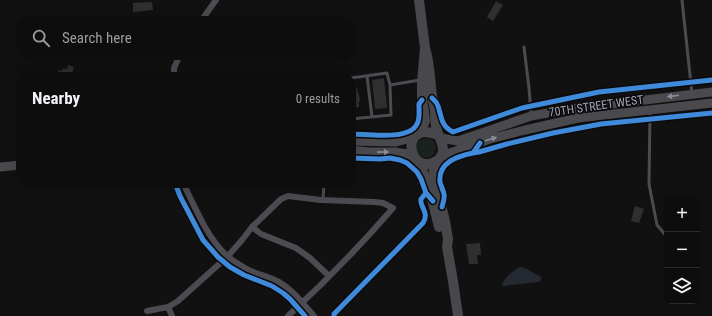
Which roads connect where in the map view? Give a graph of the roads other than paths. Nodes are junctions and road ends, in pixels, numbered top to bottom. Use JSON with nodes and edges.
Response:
{"nodes":[{"id":1,"x":216,"y":0,"type":"edge"},
{"id":2,"x":419,"y":0,"type":"edge"},
{"id":3,"x":682,"y":0,"type":"edge"},
{"id":4,"x":205,"y":16,"type":"edge"},
{"id":5,"x":524,"y":47,"type":"dead end"},
{"id":6,"x":178,"y":60,"type":"edge"},
{"id":7,"x":174,"y":72,"type":"edge"},
{"id":8,"x":367,"y":76,"type":"junction"},
{"id":9,"x":356,"y":77,"type":"edge"},
{"id":10,"x":426,"y":80,"type":"junction"},
{"id":11,"x":390,"y":84,"type":"junction"},
{"id":12,"x":390,"y":92,"type":"junction"},
{"id":13,"x":712,"y":92,"type":"edge"},
{"id":14,"x":386,"y":93,"type":"dead end"},
{"id":15,"x":369,"y":94,"type":"junction"},
{"id":16,"x":374,"y":94,"type":"dead end"},
{"id":17,"x":692,"y":94,"type":"junction"},
{"id":18,"x":712,"y":103,"type":"edge"},
{"id":19,"x":650,"y":110,"type":"junction"},
{"id":20,"x":531,"y":116,"type":"junction"},
{"id":21,"x":372,"y":117,"type":"junction"},
{"id":22,"x":356,"y":119,"type":"edge"},
{"id":23,"x":416,"y":136,"type":"junction"},
{"id":24,"x":439,"y":136,"type":"junction"},
{"id":25,"x":356,"y":141,"type":"edge"},
{"id":26,"x":356,"y":151,"type":"edge"},
{"id":27,"x":416,"y":159,"type":"junction"},
{"id":28,"x":439,"y":159,"type":"junction"},
{"id":29,"x":16,"y":165,"type":"edge"},
{"id":30,"x":0,"y":167,"type":"edge"},
{"id":31,"x":186,"y":188,"type":"edge"},
{"id":32,"x":324,"y":188,"type":"edge"},
{"id":33,"x":323,"y":200,"type":"junction"},
{"id":34,"x":252,"y":227,"type":"junction"},
{"id":35,"x":664,"y":233,"type":"edge"},
{"id":36,"x":447,"y":247,"type":"junction"},
{"id":37,"x":228,"y":256,"type":"junction"},
{"id":38,"x":329,"y":276,"type":"junction"},
{"id":39,"x":302,"y":303,"type":"junction"},
{"id":40,"x":168,"y":307,"type":"junction"},
{"id":41,"x":147,"y":311,"type":"dead end"},
{"id":42,"x":172,"y":316,"type":"edge"},
{"id":43,"x":288,"y":316,"type":"edge"},
{"id":44,"x":314,"y":316,"type":"edge"},
{"id":45,"x":458,"y":316,"type":"edge"}],
"edges":[{"from":1,"to":4,"type":"street"},
{"from":2,"to":10,"type":"main road"},
{"from":3,"to":17,"type":"lane"},
{"from":5,"to":20,"type":"lane"},
{"from":6,"to":7,"type":"street"},
{"from":8,"to":9,"type":"lane"},
{"from":8,"to":11,"type":"lane"},
{"from":8,"to":15,"type":"lane"},
{"from":10,"to":11,"type":"lane"},
{"from":10,"to":23,"type":"main road"},
{"from":10,"to":24,"type":"main road"},
{"from":11,"to":12,"type":"lane"},
{"from":12,"to":14,"type":"lane"},
{"from":12,"to":21,"type":"lane"},
{"from":13,"to":17,"type":"main road","name":"70TH STREET WEST"},
{"from":15,"to":16,"type":"lane"},
{"from":15,"to":21,"type":"lane"},
{"from":17,"to":20,"type":"main road","name":"70TH STREET WEST","one_way":true},
{"from":18,"to":19,"type":"main road","name":"70TH STREET WEST"},
{"from":28,"to":19,"type":"main road","name":"70TH STREET WEST","one_way":true},
{"from":19,"to":35,"type":"lane"},
{"from":20,"to":24,"type":"main road","name":"70TH STREET WEST"},
{"from":21,"to":22,"type":"lane"},
{"from":23,"to":24,"type":"main road"},
{"from":23,"to":25,"type":"main road"},
{"from":23,"to":27,"type":"main road"},
{"from":24,"to":28,"type":"main road"},
{"from":26,"to":27,"type":"main road","one_way":true},
{"from":27,"to":28,"type":"main road"},
{"from":27,"to":36,"type":"main road"},
{"from":28,"to":36,"type":"main road"},
{"from":29,"to":30,"type":"main road"},
{"from":31,"to":37,"type":"street"},
{"from":32,"to":33,"type":"lane"},
{"from":33,"to":34,"type":"street"},
{"from":33,"to":38,"type":"street"},
{"from":34,"to":37,"type":"street"},
{"from":34,"to":38,"type":"street"},
{"from":36,"to":45,"type":"main road"},
{"from":37,"to":39,"type":"street"},
{"from":37,"to":40,"type":"street"},
{"from":38,"to":39,"type":"street"},
{"from":39,"to":43,"type":"street"},
{"from":39,"to":44,"type":"street"},
{"from":40,"to":41,"type":"street"},
{"from":40,"to":42,"type":"street"}]}
